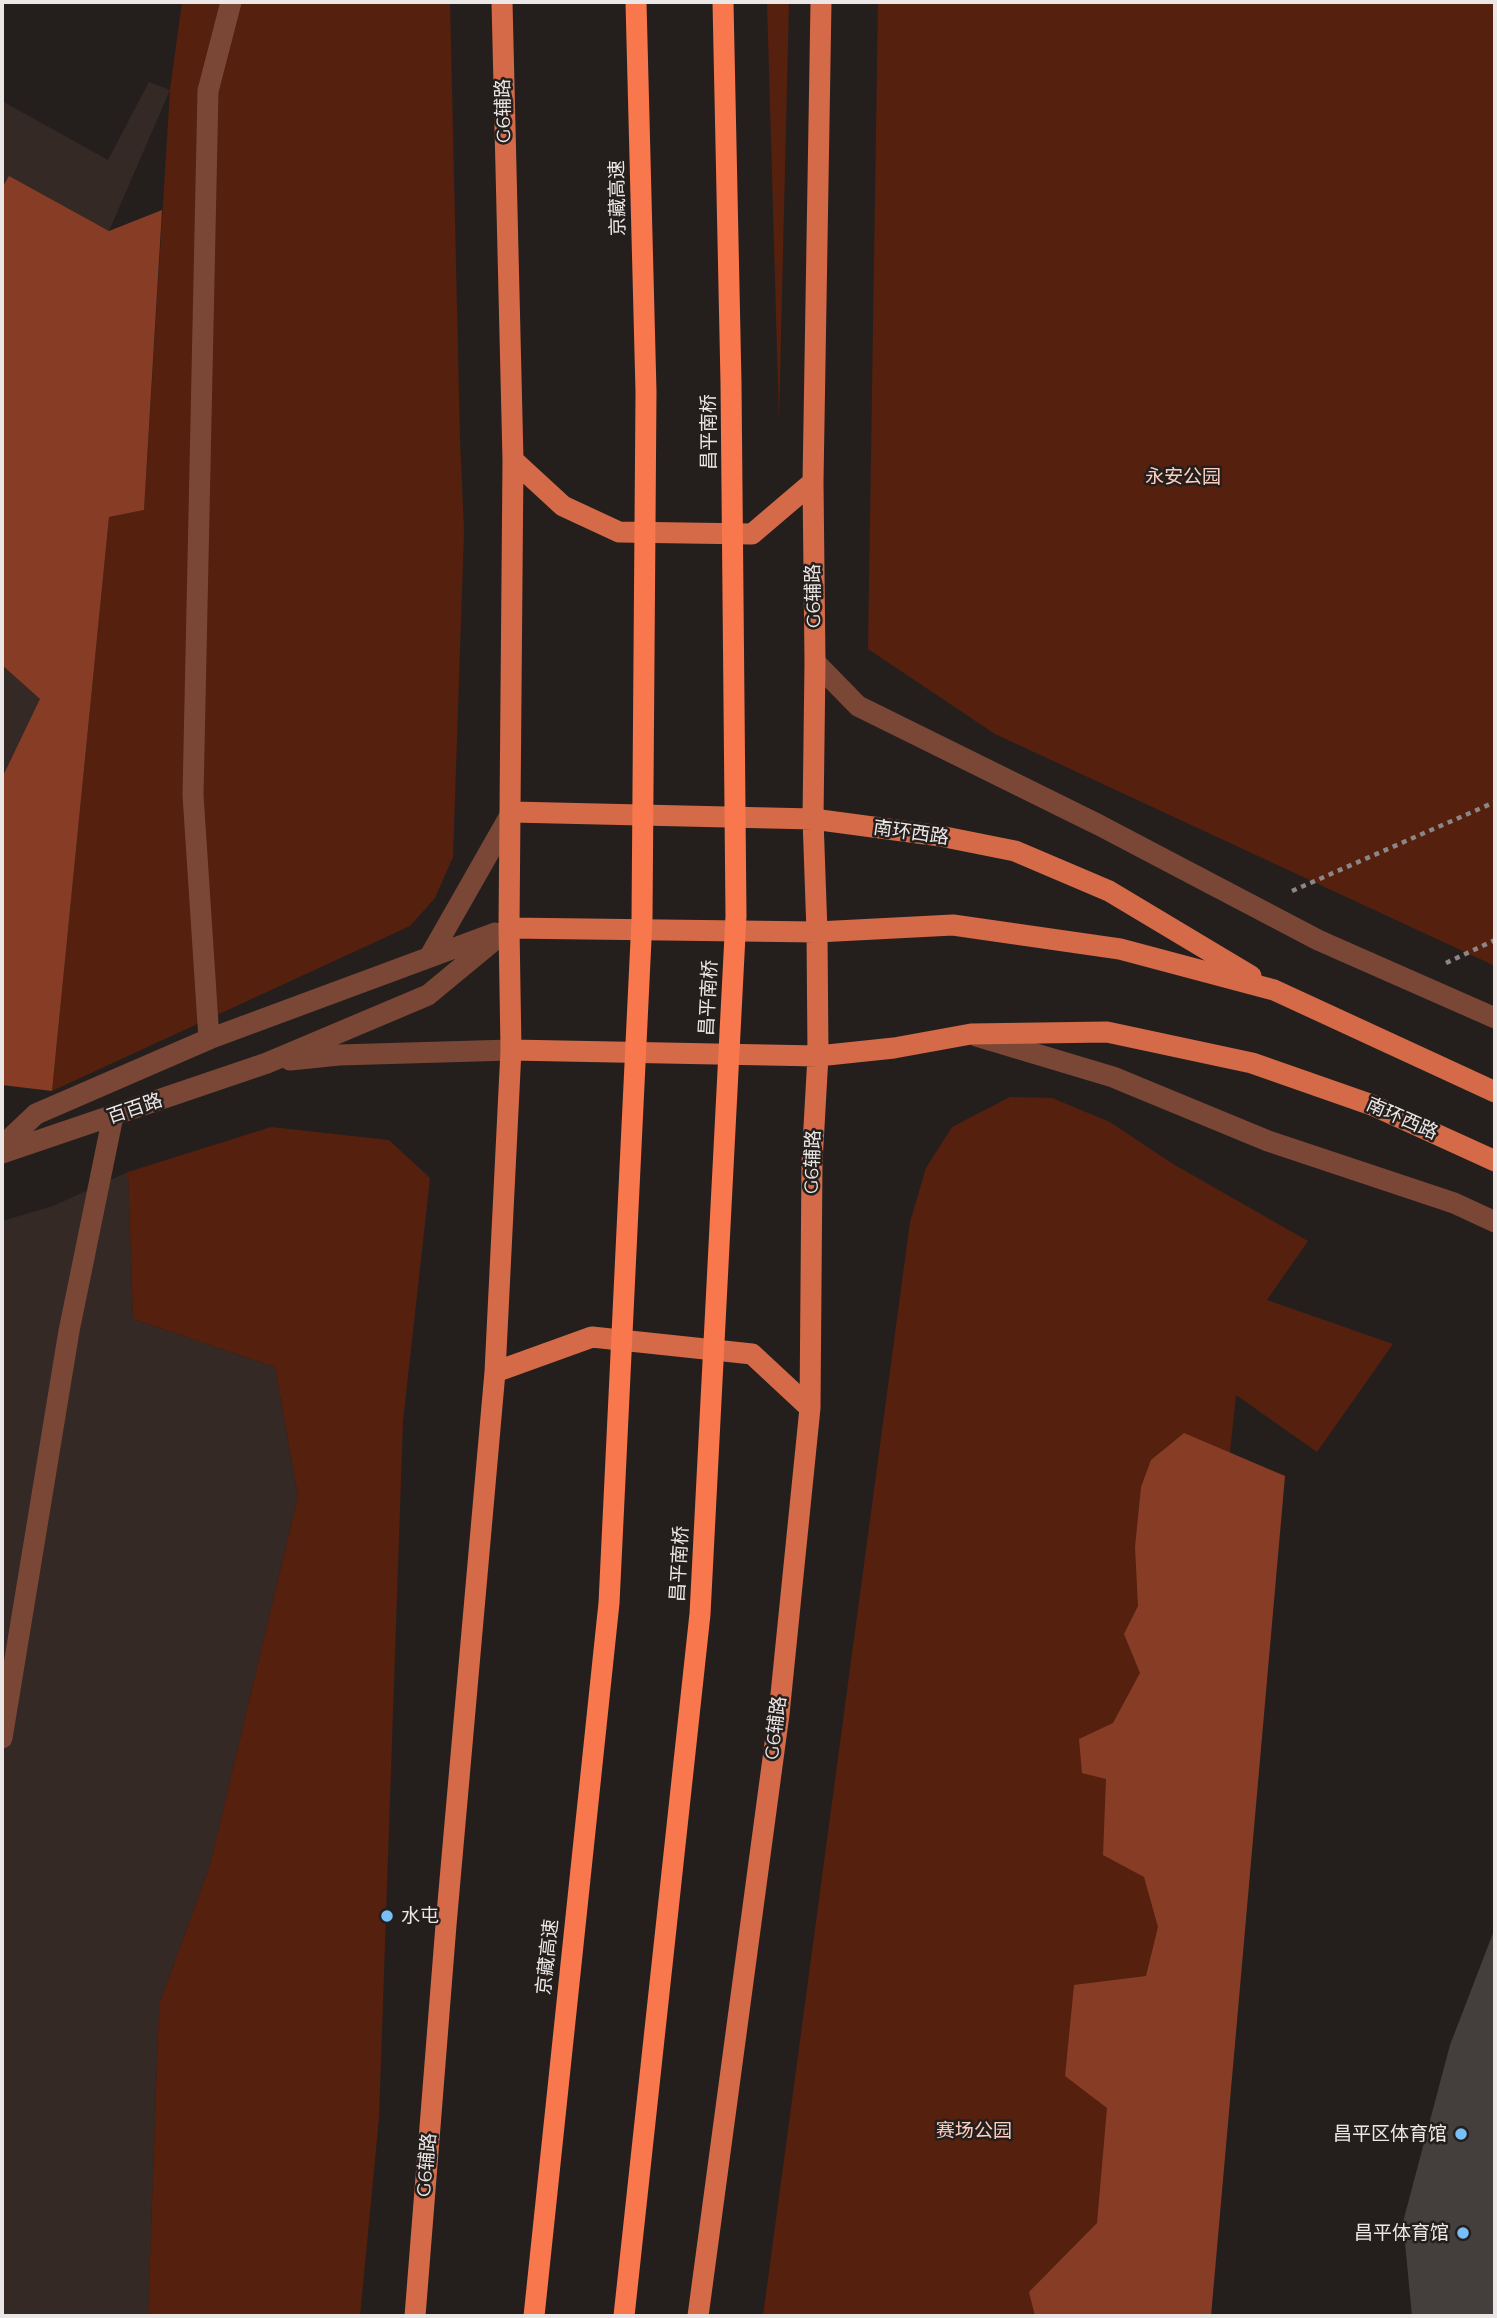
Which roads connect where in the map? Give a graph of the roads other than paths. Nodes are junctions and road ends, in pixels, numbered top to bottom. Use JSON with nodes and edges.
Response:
{"nodes":[{"id":1,"x":232,"y":2,"type":"edge"},
{"id":2,"x":502,"y":2,"type":"edge"},
{"id":3,"x":636,"y":2,"type":"edge"},
{"id":4,"x":723,"y":2,"type":"edge"},
{"id":5,"x":821,"y":2,"type":"edge"},
{"id":6,"x":513,"y":460,"type":"junction"},
{"id":7,"x":813,"y":482,"type":"junction"},
{"id":8,"x":815,"y":662,"type":"junction"},
{"id":9,"x":512,"y":812,"type":"junction"},
{"id":10,"x":813,"y":819,"type":"junction"},
{"id":11,"x":509,"y":928,"type":"junction"},
{"id":12,"x":817,"y":932,"type":"junction"},
{"id":13,"x":430,"y":956,"type":"junction"},
{"id":14,"x":1274,"y":990,"type":"junction"},
{"id":15,"x":1495,"y":1018,"type":"edge"},
{"id":16,"x":971,"y":1034,"type":"junction"},
{"id":17,"x":209,"y":1039,"type":"junction"},
{"id":18,"x":511,"y":1050,"type":"junction"},
{"id":19,"x":818,"y":1056,"type":"junction"},
{"id":20,"x":267,"y":1063,"type":"junction"},
{"id":21,"x":1495,"y":1092,"type":"edge"},
{"id":22,"x":113,"y":1116,"type":"junction"},
{"id":23,"x":2,"y":1146,"type":"edge"},
{"id":24,"x":2,"y":1153,"type":"edge"},
{"id":25,"x":1495,"y":1161,"type":"edge"},
{"id":26,"x":1495,"y":1222,"type":"edge"},
{"id":27,"x":495,"y":1372,"type":"junction"},
{"id":28,"x":810,"y":1408,"type":"junction"},
{"id":29,"x":2,"y":1738,"type":"edge"},
{"id":30,"x":415,"y":2316,"type":"edge"},
{"id":31,"x":534,"y":2316,"type":"edge"},
{"id":32,"x":624,"y":2316,"type":"edge"},
{"id":33,"x":698,"y":2316,"type":"edge"}],
"edges":[{"from":1,"to":17,"type":"street"},
{"from":2,"to":6,"type":"main road","name":"G6辅路"},
{"from":3,"to":31,"type":"highway","name":"京藏高速"},
{"from":4,"to":32,"type":"highway","name":"昌平南桥"},
{"from":5,"to":7,"type":"main road","name":"G6辅路"},
{"from":6,"to":7,"type":"main road"},
{"from":6,"to":9,"type":"main road","name":"G6辅路"},
{"from":7,"to":8,"type":"main road","name":"G6辅路"},
{"from":8,"to":10,"type":"main road","name":"G6辅路"},
{"from":8,"to":15,"type":"street"},
{"from":9,"to":10,"type":"main road","name":"南环西路"},
{"from":9,"to":11,"type":"main road","name":"G6辅路"},
{"from":9,"to":13,"type":"street"},
{"from":10,"to":12,"type":"main road","name":"G6辅路"},
{"from":10,"to":14,"type":"main road","name":"南环西路"},
{"from":11,"to":12,"type":"main road","name":"南环西路"},
{"from":11,"to":13,"type":"street"},
{"from":11,"to":18,"type":"main road","name":"G6辅路"},
{"from":11,"to":20,"type":"street","name":"百百路"},
{"from":12,"to":14,"type":"main road","name":"南环西路"},
{"from":12,"to":19,"type":"main road","name":"G6辅路"},
{"from":13,"to":17,"type":"street"},
{"from":14,"to":21,"type":"main road","name":"南环西路"},
{"from":16,"to":19,"type":"main road","name":"南环西路"},
{"from":16,"to":25,"type":"main road","name":"南环西路"},
{"from":16,"to":26,"type":"street"},
{"from":17,"to":23,"type":"street"},
{"from":18,"to":19,"type":"main road","name":"南环西路"},
{"from":18,"to":20,"type":"street","name":"百百路"},
{"from":18,"to":27,"type":"main road","name":"G6辅路"},
{"from":19,"to":28,"type":"main road","name":"G6辅路"},
{"from":20,"to":22,"type":"street","name":"百百路"},
{"from":22,"to":24,"type":"street","name":"百百路"},
{"from":22,"to":29,"type":"street"},
{"from":27,"to":28,"type":"main road"},
{"from":27,"to":30,"type":"main road","name":"G6辅路"},
{"from":28,"to":33,"type":"main road","name":"G6辅路"}]}
